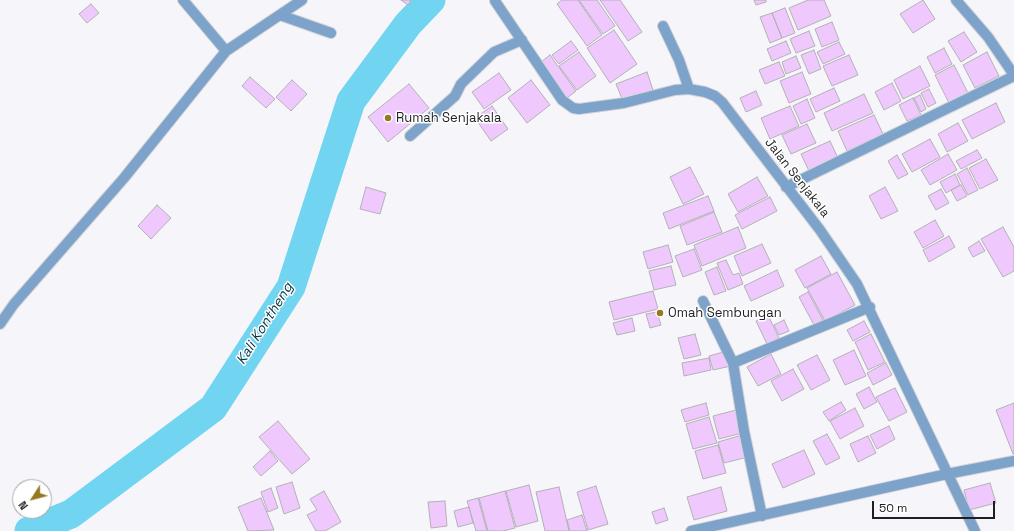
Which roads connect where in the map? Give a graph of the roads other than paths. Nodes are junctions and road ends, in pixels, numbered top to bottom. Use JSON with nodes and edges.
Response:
{"nodes":[{"id":1,"x":183,"y":0,"type":"edge"},
{"id":2,"x":302,"y":0,"type":"edge"},
{"id":3,"x":956,"y":0,"type":"edge"},
{"id":4,"x":495,"y":1,"type":"dead end"},
{"id":5,"x":280,"y":15,"type":"junction"},
{"id":6,"x":663,"y":26,"type":"dead end"},
{"id":7,"x":332,"y":33,"type":"dead end"},
{"id":8,"x":522,"y":40,"type":"junction"},
{"id":9,"x":226,"y":51,"type":"junction"},
{"id":10,"x":1014,"y":75,"type":"edge"},
{"id":11,"x":689,"y":89,"type":"junction"},
{"id":12,"x":410,"y":136,"type":"dead end"},
{"id":13,"x":786,"y":187,"type":"junction"},
{"id":14,"x":703,"y":301,"type":"dead end"},
{"id":15,"x":870,"y":307,"type":"junction"},
{"id":16,"x":0,"y":324,"type":"edge"},
{"id":17,"x":733,"y":363,"type":"junction"},
{"id":18,"x":1014,"y":461,"type":"edge"},
{"id":19,"x":947,"y":474,"type":"junction"},
{"id":20,"x":762,"y":516,"type":"junction"},
{"id":21,"x":691,"y":531,"type":"edge"},
{"id":22,"x":975,"y":531,"type":"edge"}],
"edges":[{"from":1,"to":9,"type":"street"},
{"from":2,"to":5,"type":"street"},
{"from":3,"to":10,"type":"street"},
{"from":4,"to":8,"type":"street","name":"Jalan Senjakala"},
{"from":5,"to":7,"type":"street"},
{"from":5,"to":9,"type":"street"},
{"from":6,"to":11,"type":"street"},
{"from":8,"to":11,"type":"street","name":"Jalan Senjakala"},
{"from":8,"to":12,"type":"street"},
{"from":9,"to":16,"type":"street"},
{"from":10,"to":13,"type":"street"},
{"from":11,"to":13,"type":"street","name":"Jalan Senjakala"},
{"from":13,"to":15,"type":"street","name":"Jalan Senjakala"},
{"from":14,"to":17,"type":"street"},
{"from":15,"to":17,"type":"street"},
{"from":15,"to":19,"type":"street","name":"Jalan Senjakala"},
{"from":17,"to":20,"type":"street"},
{"from":18,"to":19,"type":"street"},
{"from":19,"to":20,"type":"street"},
{"from":19,"to":22,"type":"street","name":"Jalan Senjakala"},
{"from":20,"to":21,"type":"street"}]}
